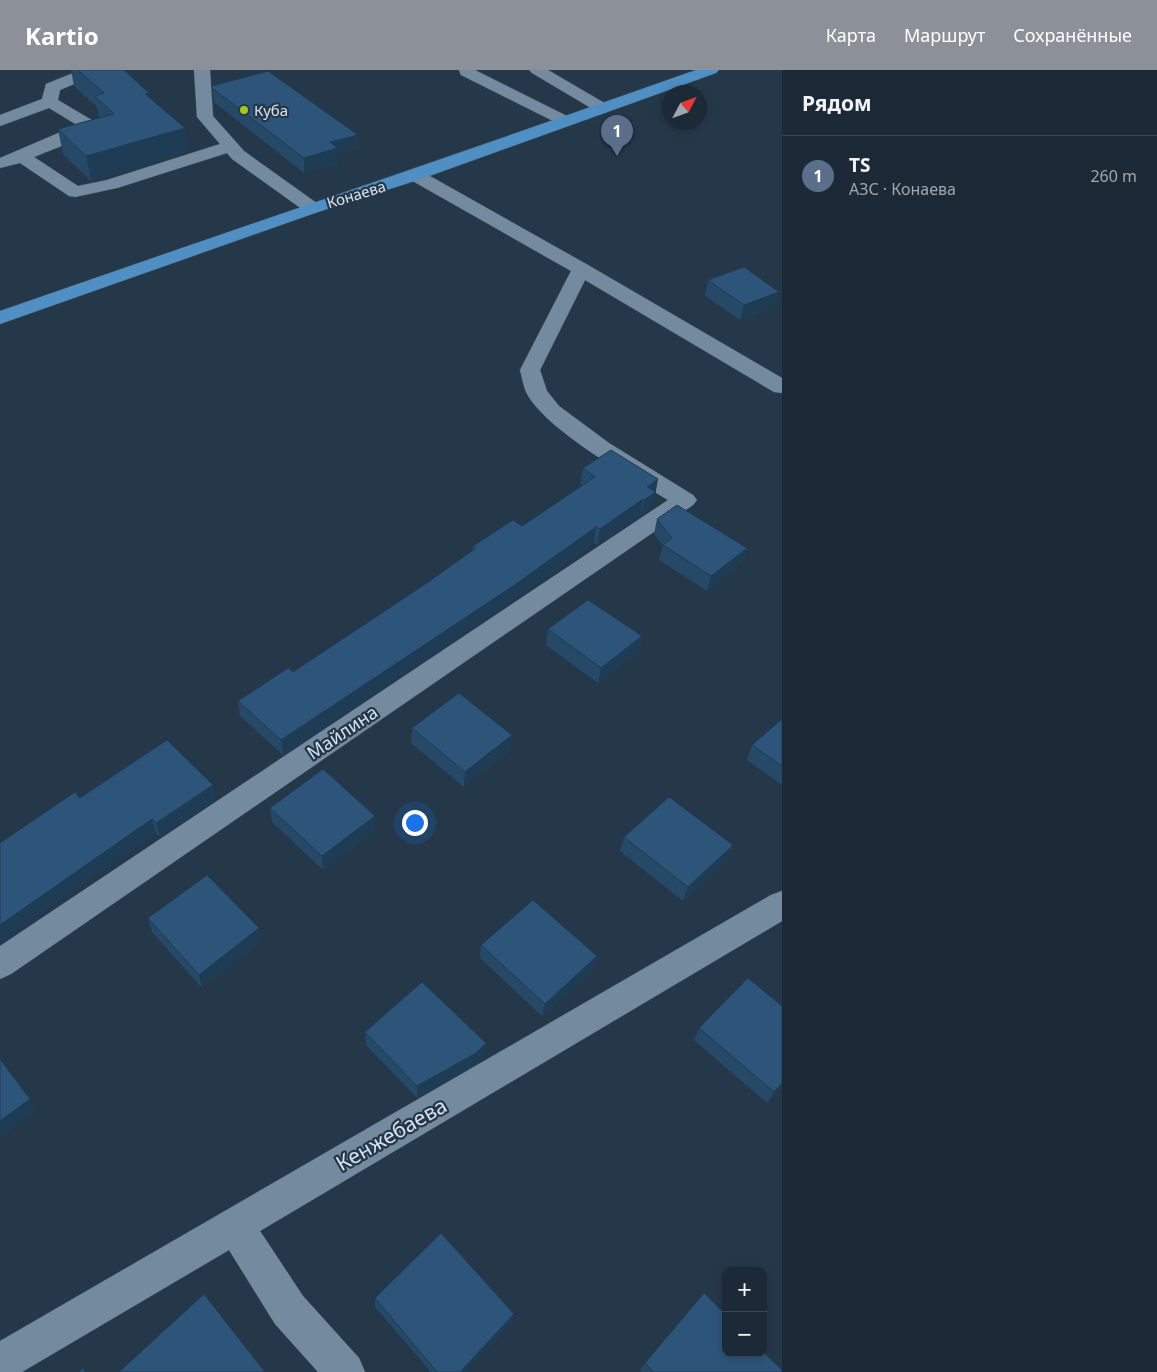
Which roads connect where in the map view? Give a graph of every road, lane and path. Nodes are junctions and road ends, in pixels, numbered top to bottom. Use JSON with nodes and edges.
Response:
{"nodes":[{"id":1,"x":95,"y":70,"type":"edge"},
{"id":2,"x":202,"y":70,"type":"edge"},
{"id":3,"x":467,"y":70,"type":"edge"},
{"id":4,"x":537,"y":70,"type":"edge"},
{"id":5,"x":711,"y":70,"type":"edge"},
{"id":6,"x":50,"y":102,"type":"junction"},
{"id":7,"x":602,"y":108,"type":"junction"},
{"id":8,"x":0,"y":121,"type":"edge"},
{"id":9,"x":565,"y":121,"type":"junction"},
{"id":10,"x":231,"y":146,"type":"junction"},
{"id":11,"x":6,"y":161,"type":"edge"},
{"id":12,"x":416,"y":175,"type":"junction"},
{"id":13,"x":312,"y":208,"type":"junction"},
{"id":14,"x":581,"y":269,"type":"junction"},
{"id":15,"x":0,"y":318,"type":"edge"},
{"id":16,"x":782,"y":387,"type":"edge"},
{"id":17,"x":782,"y":905,"type":"edge"},
{"id":18,"x":0,"y":964,"type":"edge"},
{"id":19,"x":235,"y":1226,"type":"junction"},
{"id":20,"x":0,"y":1363,"type":"edge"},
{"id":21,"x":345,"y":1372,"type":"edge"}],
"edges":[{"from":1,"to":6,"type":"street"},
{"from":2,"to":10,"type":"street"},
{"from":3,"to":9,"type":"street"},
{"from":4,"to":7,"type":"street"},
{"from":5,"to":7,"type":"main road","name":"Конаева"},
{"from":6,"to":8,"type":"street"},
{"from":6,"to":11,"type":"street"},
{"from":7,"to":9,"type":"main road","name":"Конаева"},
{"from":9,"to":12,"type":"main road","name":"Конаева"},
{"from":10,"to":11,"type":"street"},
{"from":10,"to":13,"type":"street"},
{"from":12,"to":13,"type":"main road","name":"Конаева"},
{"from":12,"to":14,"type":"street"},
{"from":13,"to":15,"type":"main road","name":"Конаева"},
{"from":14,"to":16,"type":"street"},
{"from":14,"to":18,"type":"street","name":"Майлина"},
{"from":17,"to":19,"type":"street","name":"Кенжебаева"},
{"from":19,"to":20,"type":"street","name":"Кенжебаева"},
{"from":19,"to":21,"type":"street"}]}
